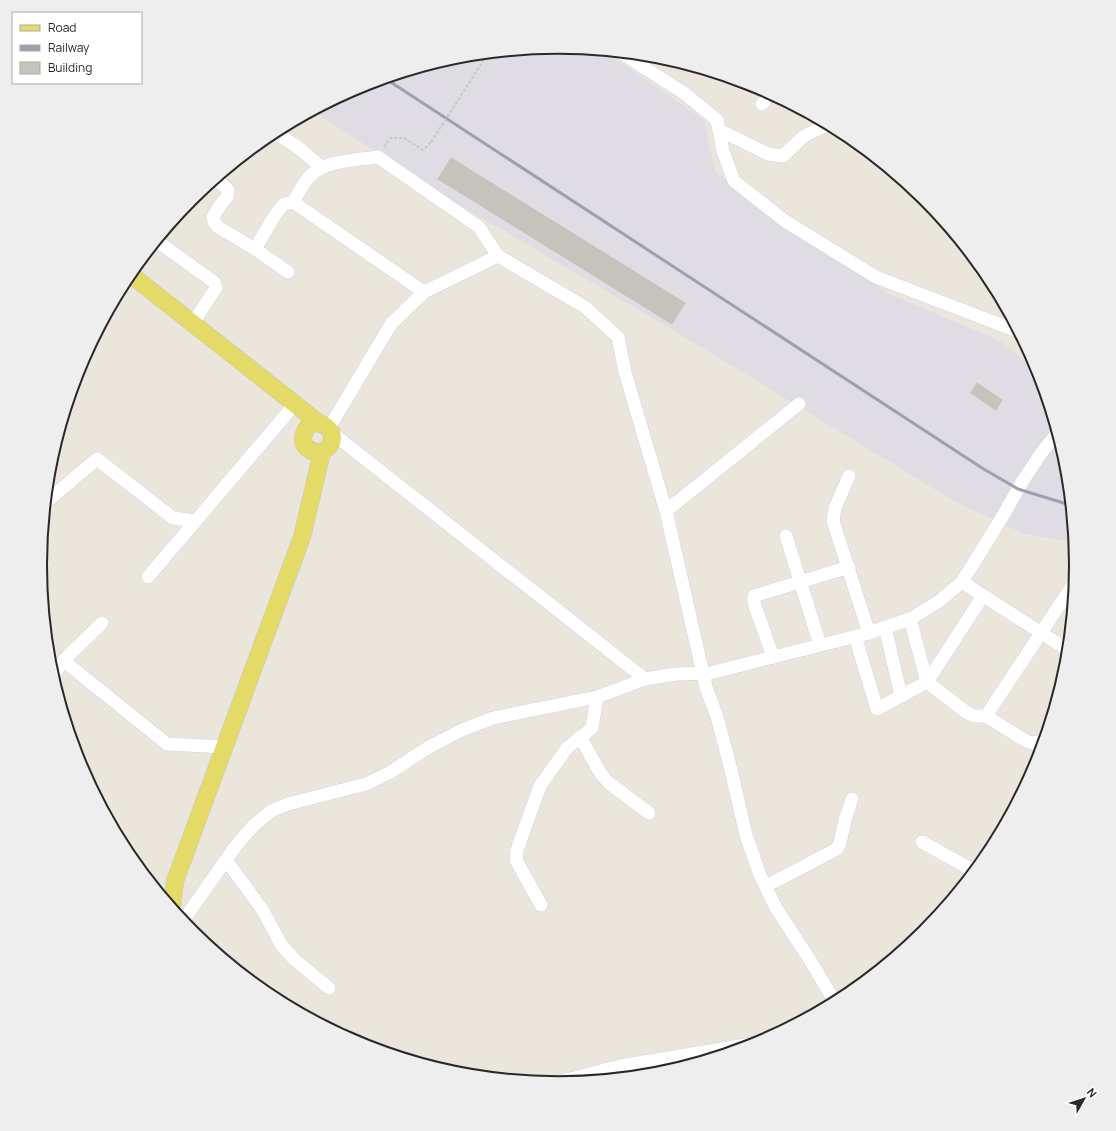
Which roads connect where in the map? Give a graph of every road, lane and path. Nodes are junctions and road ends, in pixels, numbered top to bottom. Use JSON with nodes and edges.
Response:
{"nodes":[{"id":1,"x":483,"y":60,"type":"edge"},
{"id":2,"x":633,"y":60,"type":"edge"},
{"id":3,"x":821,"y":128,"type":"edge"},
{"id":4,"x":719,"y":130,"type":"junction"},
{"id":5,"x":281,"y":136,"type":"edge"},
{"id":6,"x":378,"y":157,"type":"junction"},
{"id":7,"x":321,"y":167,"type":"junction"},
{"id":8,"x":220,"y":182,"type":"edge"},
{"id":9,"x":292,"y":202,"type":"junction"},
{"id":10,"x":161,"y":244,"type":"edge"},
{"id":11,"x":255,"y":249,"type":"junction"},
{"id":12,"x":498,"y":256,"type":"junction"},
{"id":13,"x":288,"y":272,"type":"dead end"},
{"id":14,"x":136,"y":278,"type":"edge"},
{"id":15,"x":424,"y":292,"type":"junction"},
{"id":16,"x":193,"y":323,"type":"junction"},
{"id":17,"x":1011,"y":329,"type":"edge"},
{"id":18,"x":294,"y":404,"type":"junction"},
{"id":19,"x":799,"y":404,"type":"dead end"},
{"id":20,"x":327,"y":428,"type":"junction"},
{"id":21,"x":1053,"y":439,"type":"edge"},
{"id":22,"x":322,"y":452,"type":"junction"},
{"id":23,"x":849,"y":476,"type":"dead end"},
{"id":24,"x":51,"y":497,"type":"edge"},
{"id":25,"x":666,"y":511,"type":"junction"},
{"id":26,"x":196,"y":521,"type":"junction"},
{"id":27,"x":786,"y":536,"type":"dead end"},
{"id":28,"x":849,"y":567,"type":"junction"},
{"id":29,"x":148,"y":577,"type":"dead end"},
{"id":30,"x":800,"y":582,"type":"junction"},
{"id":31,"x":962,"y":582,"type":"junction"},
{"id":32,"x":1068,"y":591,"type":"edge"},
{"id":33,"x":983,"y":596,"type":"junction"},
{"id":34,"x":910,"y":619,"type":"junction"},
{"id":35,"x":102,"y":623,"type":"dead end"},
{"id":36,"x":885,"y":627,"type":"junction"},
{"id":37,"x":869,"y":632,"type":"junction"},
{"id":38,"x":1041,"y":633,"type":"junction"},
{"id":39,"x":855,"y":636,"type":"junction"},
{"id":40,"x":820,"y":645,"type":"junction"},
{"id":41,"x":1062,"y":646,"type":"edge"},
{"id":42,"x":772,"y":657,"type":"junction"},
{"id":43,"x":64,"y":661,"type":"junction"},
{"id":44,"x":58,"y":668,"type":"edge"},
{"id":45,"x":704,"y":673,"type":"junction"},
{"id":46,"x":645,"y":679,"type":"junction"},
{"id":47,"x":927,"y":682,"type":"junction"},
{"id":48,"x":900,"y":696,"type":"junction"},
{"id":49,"x":597,"y":697,"type":"junction"},
{"id":50,"x":986,"y":716,"type":"junction"},
{"id":51,"x":580,"y":737,"type":"junction"},
{"id":52,"x":1037,"y":742,"type":"edge"},
{"id":53,"x":225,"y":747,"type":"junction"},
{"id":54,"x":852,"y":799,"type":"dead end"},
{"id":55,"x":649,"y":813,"type":"dead end"},
{"id":56,"x":922,"y":842,"type":"dead end"},
{"id":57,"x":226,"y":860,"type":"junction"},
{"id":58,"x":969,"y":868,"type":"edge"},
{"id":59,"x":766,"y":886,"type":"junction"},
{"id":60,"x":173,"y":901,"type":"edge"},
{"id":61,"x":541,"y":905,"type":"dead end"},
{"id":62,"x":187,"y":916,"type":"edge"},
{"id":63,"x":329,"y":988,"type":"dead end"},
{"id":64,"x":832,"y":996,"type":"edge"},
{"id":65,"x":722,"y":1049,"type":"edge"},
{"id":66,"x":585,"y":1075,"type":"edge"}],
"edges":[{"from":1,"to":6,"type":"path","bridge":true},
{"from":2,"to":4,"type":"street"},
{"from":3,"to":4,"type":"street"},
{"from":4,"to":17,"type":"street"},
{"from":5,"to":7,"type":"street"},
{"from":6,"to":7,"type":"street"},
{"from":6,"to":12,"type":"street"},
{"from":7,"to":9,"type":"street"},
{"from":8,"to":11,"type":"street"},
{"from":9,"to":11,"type":"street"},
{"from":9,"to":15,"type":"street"},
{"from":10,"to":16,"type":"street"},
{"from":11,"to":13,"type":"street"},
{"from":12,"to":15,"type":"street"},
{"from":12,"to":25,"type":"street"},
{"from":14,"to":16,"type":"main road"},
{"from":15,"to":20,"type":"street"},
{"from":16,"to":18,"type":"main road"},
{"from":18,"to":20,"type":"main road"},
{"from":18,"to":26,"type":"street"},
{"from":19,"to":25,"type":"street"},
{"from":20,"to":22,"type":"main road"},
{"from":20,"to":22,"type":"main road"},
{"from":20,"to":46,"type":"street"},
{"from":21,"to":31,"type":"street"},
{"from":22,"to":53,"type":"main road"},
{"from":23,"to":28,"type":"street"},
{"from":24,"to":26,"type":"street"},
{"from":25,"to":45,"type":"street"},
{"from":26,"to":29,"type":"street"},
{"from":27,"to":30,"type":"street"},
{"from":28,"to":30,"type":"street"},
{"from":28,"to":37,"type":"street"},
{"from":30,"to":40,"type":"street"},
{"from":30,"to":42,"type":"street"},
{"from":31,"to":33,"type":"street"},
{"from":31,"to":34,"type":"street"},
{"from":32,"to":38,"type":"street"},
{"from":33,"to":38,"type":"street"},
{"from":33,"to":47,"type":"street"},
{"from":34,"to":36,"type":"street"},
{"from":34,"to":47,"type":"street"},
{"from":35,"to":43,"type":"street"},
{"from":36,"to":37,"type":"street"},
{"from":36,"to":48,"type":"street"},
{"from":37,"to":39,"type":"street"},
{"from":38,"to":41,"type":"street"},
{"from":38,"to":50,"type":"street"},
{"from":39,"to":40,"type":"street"},
{"from":39,"to":48,"type":"street"},
{"from":40,"to":42,"type":"street"},
{"from":42,"to":45,"type":"street"},
{"from":43,"to":44,"type":"street"},
{"from":43,"to":53,"type":"street"},
{"from":45,"to":46,"type":"street"},
{"from":45,"to":59,"type":"street"},
{"from":46,"to":49,"type":"street"},
{"from":47,"to":48,"type":"street"},
{"from":47,"to":50,"type":"street"},
{"from":49,"to":51,"type":"street"},
{"from":49,"to":57,"type":"street"},
{"from":50,"to":52,"type":"street"},
{"from":51,"to":55,"type":"street"},
{"from":51,"to":61,"type":"street"},
{"from":53,"to":60,"type":"main road"},
{"from":54,"to":59,"type":"street"},
{"from":56,"to":58,"type":"street"},
{"from":57,"to":62,"type":"street"},
{"from":57,"to":63,"type":"street"},
{"from":59,"to":64,"type":"street"},
{"from":65,"to":66,"type":"street"}]}
